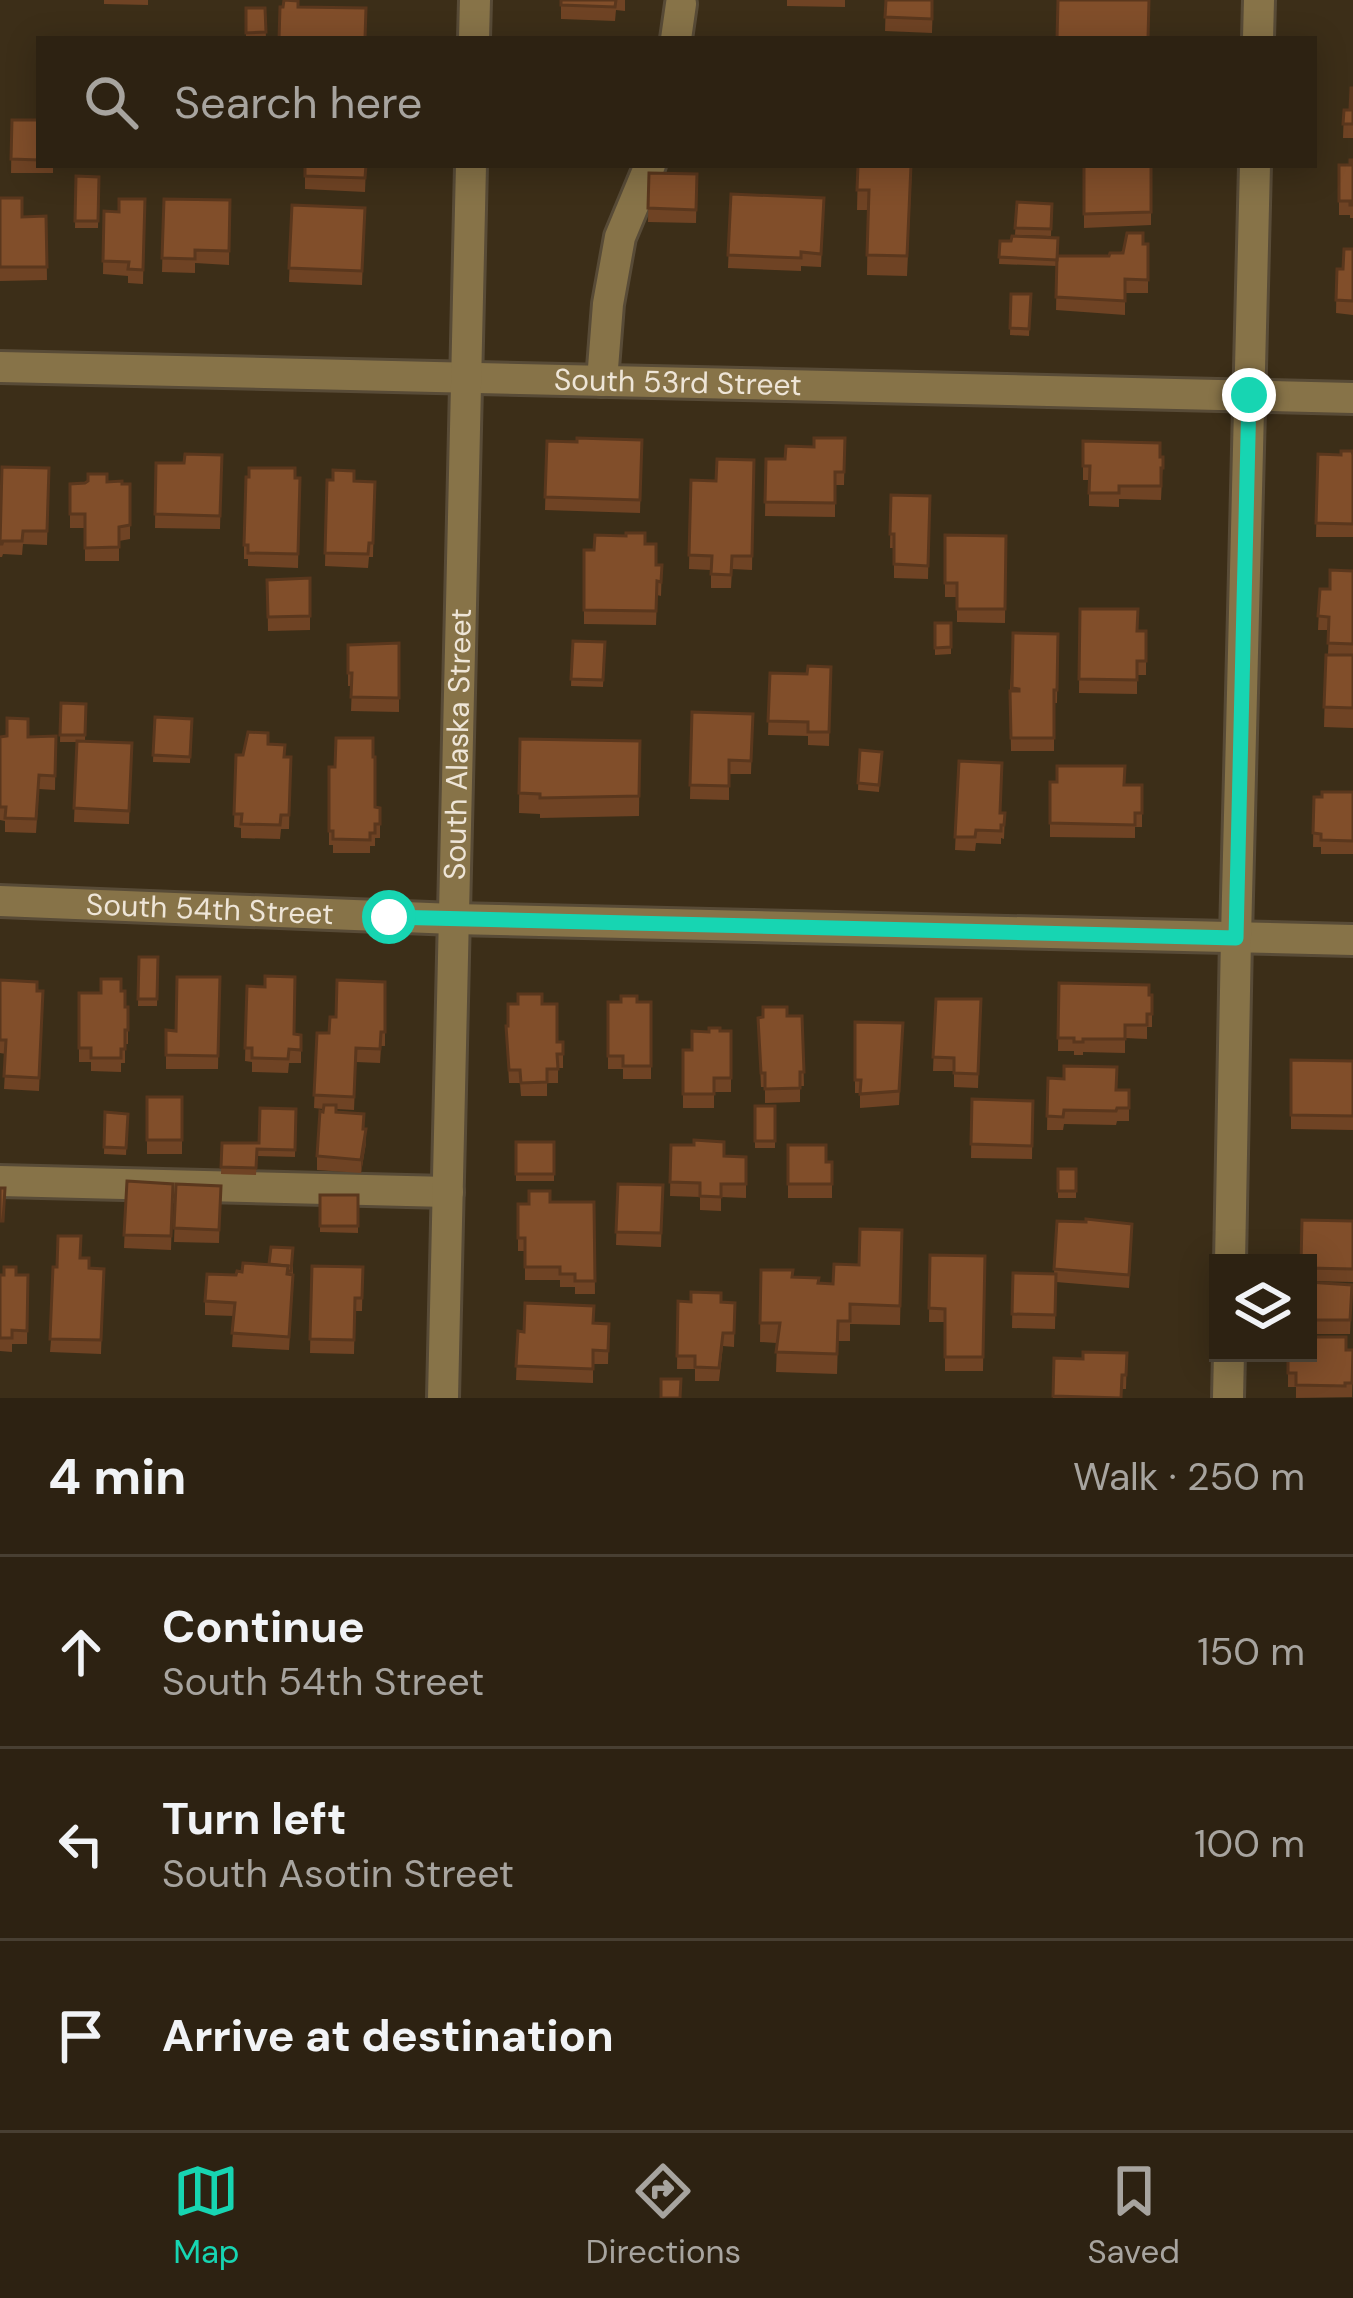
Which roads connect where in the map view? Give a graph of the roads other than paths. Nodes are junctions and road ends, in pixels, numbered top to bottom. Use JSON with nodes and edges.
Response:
{"nodes":[{"id":1,"x":475,"y":0,"type":"edge"},
{"id":2,"x":1259,"y":0,"type":"edge"},
{"id":3,"x":680,"y":4,"type":"dead end"},
{"id":4,"x":474,"y":36,"type":"edge"},
{"id":5,"x":676,"y":36,"type":"edge"},
{"id":6,"x":1258,"y":36,"type":"edge"},
{"id":7,"x":471,"y":168,"type":"edge"},
{"id":8,"x":649,"y":168,"type":"edge"},
{"id":9,"x":1255,"y":168,"type":"edge"},
{"id":10,"x":0,"y":367,"type":"edge"},
{"id":11,"x":466,"y":378,"type":"junction"},
{"id":12,"x":602,"y":381,"type":"junction"},
{"id":13,"x":1249,"y":395,"type":"junction"},
{"id":14,"x":1353,"y":398,"type":"edge"},
{"id":15,"x":0,"y":901,"type":"edge"},
{"id":16,"x":454,"y":919,"type":"junction"},
{"id":17,"x":1236,"y":938,"type":"junction"},
{"id":18,"x":1353,"y":940,"type":"edge"},
{"id":19,"x":0,"y":1181,"type":"edge"},
{"id":20,"x":448,"y":1192,"type":"junction"},
{"id":21,"x":1230,"y":1254,"type":"edge"},
{"id":22,"x":1229,"y":1362,"type":"edge"},
{"id":23,"x":443,"y":1398,"type":"edge"},
{"id":24,"x":1228,"y":1398,"type":"edge"}],
"edges":[{"from":1,"to":4,"type":"street"},
{"from":2,"to":6,"type":"street"},
{"from":3,"to":5,"type":"street"},
{"from":7,"to":11,"type":"street","name":"South Alaska Street"},
{"from":8,"to":12,"type":"street"},
{"from":9,"to":13,"type":"street"},
{"from":10,"to":11,"type":"street","name":"South 53rd Street"},
{"from":11,"to":12,"type":"street","name":"South 53rd Street"},
{"from":11,"to":16,"type":"street","name":"South Alaska Street"},
{"from":12,"to":13,"type":"street","name":"South 53rd Street"},
{"from":13,"to":14,"type":"street","name":"South 53rd Street"},
{"from":13,"to":17,"type":"street"},
{"from":15,"to":16,"type":"street","name":"South 54th Street"},
{"from":16,"to":17,"type":"street","name":"South 54th Street"},
{"from":16,"to":20,"type":"street","name":"South Alaska Street"},
{"from":17,"to":18,"type":"street","name":"South 54th Street"},
{"from":17,"to":21,"type":"street"},
{"from":19,"to":20,"type":"street"},
{"from":20,"to":23,"type":"street","name":"South Alaska Street"},
{"from":22,"to":24,"type":"street"}]}
